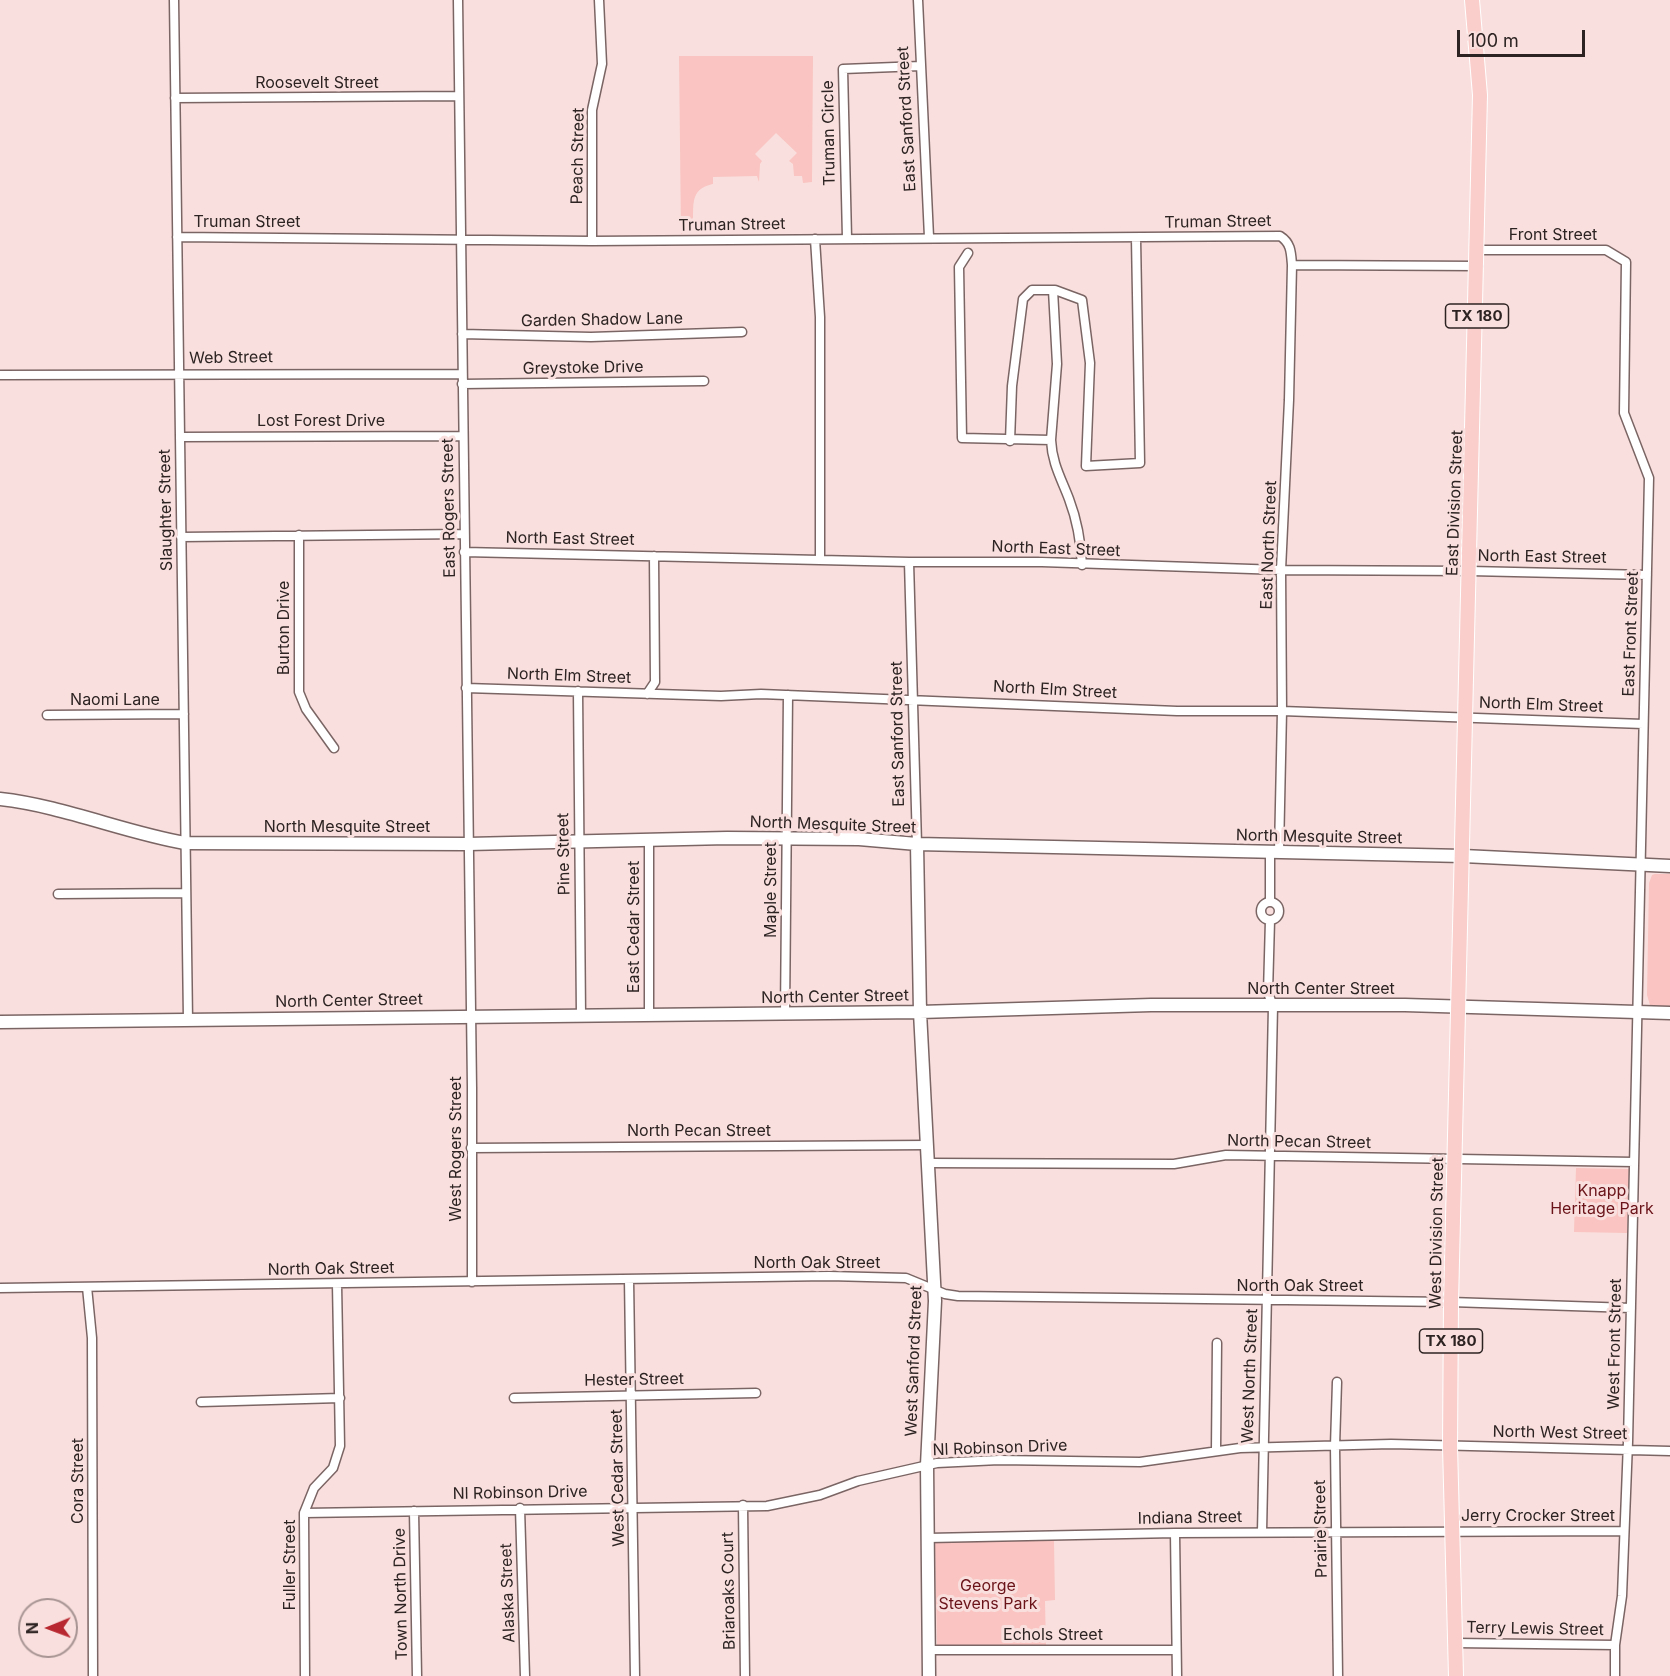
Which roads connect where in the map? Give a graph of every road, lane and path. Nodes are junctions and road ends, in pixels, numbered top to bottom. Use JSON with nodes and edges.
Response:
{"nodes":[{"id":1,"x":174,"y":0,"type":"edge"},
{"id":2,"x":458,"y":0,"type":"edge"},
{"id":3,"x":599,"y":0,"type":"edge"},
{"id":4,"x":918,"y":0,"type":"edge"},
{"id":5,"x":1472,"y":0,"type":"edge"},
{"id":6,"x":921,"y":66,"type":"junction"},
{"id":7,"x":459,"y":96,"type":"junction"},
{"id":8,"x":175,"y":98,"type":"junction"},
{"id":9,"x":177,"y":237,"type":"junction"},
{"id":10,"x":929,"y":237,"type":"junction"},
{"id":11,"x":460,"y":238,"type":"junction"},
{"id":12,"x":815,"y":238,"type":"junction"},
{"id":13,"x":847,"y":238,"type":"junction"},
{"id":14,"x":1136,"y":238,"type":"junction"},
{"id":15,"x":1286,"y":240,"type":"joint"},
{"id":16,"x":592,"y":241,"type":"junction"},
{"id":17,"x":1478,"y":250,"type":"junction"},
{"id":18,"x":968,"y":253,"type":"dead end"},
{"id":19,"x":1626,"y":262,"type":"joint"},
{"id":20,"x":1292,"y":265,"type":"junction"},
{"id":21,"x":1478,"y":266,"type":"junction"},
{"id":22,"x":1053,"y":290,"type":"junction"},
{"id":23,"x":742,"y":332,"type":"dead end"},
{"id":24,"x":462,"y":334,"type":"junction"},
{"id":25,"x":179,"y":374,"type":"junction"},
{"id":26,"x":462,"y":374,"type":"junction"},
{"id":27,"x":0,"y":375,"type":"edge"},
{"id":28,"x":704,"y":381,"type":"dead end"},
{"id":29,"x":462,"y":384,"type":"junction"},
{"id":30,"x":463,"y":436,"type":"junction"},
{"id":31,"x":180,"y":437,"type":"junction"},
{"id":32,"x":1052,"y":440,"type":"junction"},
{"id":33,"x":1010,"y":441,"type":"junction"},
{"id":34,"x":464,"y":534,"type":"junction"},
{"id":35,"x":299,"y":535,"type":"junction"},
{"id":36,"x":181,"y":537,"type":"junction"},
{"id":37,"x":464,"y":552,"type":"junction"},
{"id":38,"x":654,"y":556,"type":"junction"},
{"id":39,"x":820,"y":560,"type":"junction"},
{"id":40,"x":909,"y":562,"type":"junction"},
{"id":41,"x":1082,"y":565,"type":"junction"},
{"id":42,"x":1281,"y":570,"type":"junction"},
{"id":43,"x":1470,"y":571,"type":"junction"},
{"id":44,"x":1647,"y":575,"type":"junction"},
{"id":45,"x":466,"y":688,"type":"junction"},
{"id":46,"x":578,"y":692,"type":"junction"},
{"id":47,"x":647,"y":694,"type":"junction"},
{"id":48,"x":788,"y":695,"type":"junction"},
{"id":49,"x":915,"y":700,"type":"junction"},
{"id":50,"x":1282,"y":711,"type":"junction"},
{"id":51,"x":184,"y":714,"type":"junction"},
{"id":52,"x":47,"y":715,"type":"dead end"},
{"id":53,"x":1466,"y":717,"type":"junction"},
{"id":54,"x":1643,"y":723,"type":"junction"},
{"id":55,"x":333,"y":748,"type":"dead end"},
{"id":56,"x":0,"y":799,"type":"edge"},
{"id":57,"x":649,"y":839,"type":"junction"},
{"id":58,"x":786,"y":840,"type":"junction"},
{"id":59,"x":579,"y":841,"type":"junction"},
{"id":60,"x":185,"y":843,"type":"junction"},
{"id":61,"x":468,"y":844,"type":"junction"},
{"id":62,"x":917,"y":844,"type":"junction"},
{"id":63,"x":1275,"y":852,"type":"junction"},
{"id":64,"x":1463,"y":856,"type":"junction"},
{"id":65,"x":1640,"y":865,"type":"junction"},
{"id":66,"x":1670,"y":866,"type":"edge"},
{"id":67,"x":186,"y":893,"type":"junction"},
{"id":68,"x":58,"y":894,"type":"dead end"},
{"id":69,"x":1273,"y":1006,"type":"junction"},
{"id":70,"x":1458,"y":1006,"type":"junction"},
{"id":71,"x":920,"y":1012,"type":"junction"},
{"id":72,"x":1638,"y":1013,"type":"junction"},
{"id":73,"x":1670,"y":1013,"type":"edge"},
{"id":74,"x":785,"y":1014,"type":"junction"},
{"id":75,"x":649,"y":1015,"type":"junction"},
{"id":76,"x":470,"y":1016,"type":"junction"},
{"id":77,"x":581,"y":1016,"type":"junction"},
{"id":78,"x":188,"y":1019,"type":"junction"},
{"id":79,"x":0,"y":1022,"type":"edge"},
{"id":80,"x":928,"y":1145,"type":"junction"},
{"id":81,"x":471,"y":1148,"type":"junction"},
{"id":82,"x":1271,"y":1156,"type":"junction"},
{"id":83,"x":1455,"y":1159,"type":"junction"},
{"id":84,"x":1634,"y":1162,"type":"junction"},
{"id":85,"x":929,"y":1163,"type":"junction"},
{"id":86,"x":629,"y":1280,"type":"junction"},
{"id":87,"x":472,"y":1282,"type":"junction"},
{"id":88,"x":337,"y":1284,"type":"junction"},
{"id":89,"x":87,"y":1287,"type":"junction"},
{"id":90,"x":0,"y":1288,"type":"edge"},
{"id":91,"x":933,"y":1288,"type":"junction"},
{"id":92,"x":1268,"y":1301,"type":"junction"},
{"id":93,"x":1451,"y":1302,"type":"junction"},
{"id":94,"x":1631,"y":1308,"type":"junction"},
{"id":95,"x":1217,"y":1343,"type":"dead end"},
{"id":96,"x":1337,"y":1382,"type":"dead end"},
{"id":97,"x":756,"y":1393,"type":"dead end"},
{"id":98,"x":632,"y":1396,"type":"junction"},
{"id":99,"x":340,"y":1398,"type":"junction"},
{"id":100,"x":514,"y":1398,"type":"dead end"},
{"id":101,"x":201,"y":1402,"type":"dead end"},
{"id":102,"x":1335,"y":1446,"type":"junction"},
{"id":103,"x":1450,"y":1446,"type":"junction"},
{"id":104,"x":1262,"y":1448,"type":"junction"},
{"id":105,"x":1216,"y":1450,"type":"junction"},
{"id":106,"x":1628,"y":1450,"type":"junction"},
{"id":107,"x":1670,"y":1451,"type":"edge"},
{"id":108,"x":927,"y":1465,"type":"junction"},
{"id":109,"x":743,"y":1505,"type":"junction"},
{"id":110,"x":633,"y":1506,"type":"junction"},
{"id":111,"x":520,"y":1508,"type":"junction"},
{"id":112,"x":414,"y":1510,"type":"junction"},
{"id":113,"x":304,"y":1513,"type":"junction"},
{"id":114,"x":1624,"y":1531,"type":"junction"},
{"id":115,"x":1262,"y":1532,"type":"junction"},
{"id":116,"x":1336,"y":1532,"type":"junction"},
{"id":117,"x":1452,"y":1532,"type":"junction"},
{"id":118,"x":1175,"y":1533,"type":"junction"},
{"id":119,"x":928,"y":1538,"type":"junction"},
{"id":120,"x":1455,"y":1643,"type":"junction"},
{"id":121,"x":1615,"y":1645,"type":"junction"},
{"id":122,"x":929,"y":1650,"type":"junction"},
{"id":123,"x":1176,"y":1650,"type":"junction"},
{"id":124,"x":93,"y":1676,"type":"edge"},
{"id":125,"x":305,"y":1676,"type":"edge"},
{"id":126,"x":417,"y":1676,"type":"edge"},
{"id":127,"x":525,"y":1676,"type":"edge"},
{"id":128,"x":635,"y":1676,"type":"edge"},
{"id":129,"x":745,"y":1676,"type":"edge"},
{"id":130,"x":929,"y":1676,"type":"edge"},
{"id":131,"x":1177,"y":1676,"type":"edge"},
{"id":132,"x":1338,"y":1676,"type":"edge"},
{"id":133,"x":1456,"y":1676,"type":"edge"},
{"id":134,"x":1615,"y":1676,"type":"edge"}],
"edges":[{"from":1,"to":8,"type":"street","name":"Slaughter Street"},
{"from":2,"to":7,"type":"street","name":"East Rogers Street"},
{"from":3,"to":16,"type":"street","name":"Peach Street"},
{"from":4,"to":6,"type":"street","name":"East Sanford Street"},
{"from":5,"to":17,"type":"main road","name":"East Division Street","number":"TX 180"},
{"from":6,"to":10,"type":"street","name":"East Sanford Street"},
{"from":6,"to":13,"type":"street","name":"Truman Circle"},
{"from":7,"to":8,"type":"street","name":"Roosevelt Street"},
{"from":7,"to":11,"type":"street","name":"East Rogers Street"},
{"from":8,"to":9,"type":"street","name":"Slaughter Street"},
{"from":9,"to":11,"type":"street","name":"Truman Street"},
{"from":9,"to":25,"type":"street","name":"Slaughter Street"},
{"from":10,"to":13,"type":"street","name":"Truman Street"},
{"from":10,"to":14,"type":"street","name":"Truman Street"},
{"from":11,"to":16,"type":"street","name":"Truman Street"},
{"from":11,"to":24,"type":"street","name":"East Rogers Street"},
{"from":12,"to":13,"type":"street","name":"Truman Street"},
{"from":12,"to":16,"type":"street","name":"Truman Street"},
{"from":12,"to":39,"type":"street"},
{"from":14,"to":15,"type":"street","name":"Truman Street"},
{"from":14,"to":22,"type":"street"},
{"from":15,"to":20,"type":"street","name":"East North Street"},
{"from":17,"to":19,"type":"street","name":"Front Street"},
{"from":17,"to":21,"type":"main road","name":"East Division Street","number":"TX 180"},
{"from":18,"to":33,"type":"street"},
{"from":19,"to":44,"type":"street","name":"East Front Street"},
{"from":20,"to":21,"type":"street"},
{"from":20,"to":42,"type":"street","name":"East North Street"},
{"from":21,"to":43,"type":"main road","name":"East Division Street","number":"TX 180"},
{"from":22,"to":32,"type":"street"},
{"from":22,"to":33,"type":"street"},
{"from":23,"to":24,"type":"street","name":"Garden Shadow Lane"},
{"from":24,"to":26,"type":"street","name":"East Rogers Street"},
{"from":25,"to":26,"type":"street","name":"Web Street"},
{"from":25,"to":27,"type":"street","name":"Web Street"},
{"from":25,"to":31,"type":"street","name":"Slaughter Street"},
{"from":26,"to":29,"type":"street","name":"East Rogers Street"},
{"from":28,"to":29,"type":"street","name":"Greystoke Drive"},
{"from":29,"to":30,"type":"street","name":"East Rogers Street"},
{"from":30,"to":31,"type":"street","name":"Lost Forest Drive"},
{"from":30,"to":34,"type":"street","name":"East Rogers Street"},
{"from":31,"to":36,"type":"street","name":"Slaughter Street"},
{"from":32,"to":33,"type":"street"},
{"from":32,"to":41,"type":"street"},
{"from":34,"to":35,"type":"street"},
{"from":34,"to":37,"type":"street","name":"East Rogers Street"},
{"from":35,"to":36,"type":"street"},
{"from":35,"to":55,"type":"street","name":"Burton Drive"},
{"from":36,"to":51,"type":"street","name":"Slaughter Street"},
{"from":37,"to":38,"type":"street","name":"North East Street"},
{"from":37,"to":45,"type":"street","name":"East Rogers Street"},
{"from":38,"to":39,"type":"street","name":"North East Street"},
{"from":38,"to":47,"type":"street"},
{"from":39,"to":40,"type":"street","name":"North East Street"},
{"from":40,"to":41,"type":"street","name":"North East Street"},
{"from":40,"to":49,"type":"street","name":"East Sanford Street"},
{"from":41,"to":42,"type":"street","name":"North East Street"},
{"from":42,"to":43,"type":"street","name":"North East Street"},
{"from":42,"to":50,"type":"street","name":"East North Street"},
{"from":43,"to":44,"type":"street","name":"North East Street"},
{"from":43,"to":53,"type":"main road","name":"East Division Street","number":"TX 180"},
{"from":44,"to":54,"type":"street","name":"East Front Street"},
{"from":45,"to":46,"type":"street","name":"North Elm Street"},
{"from":45,"to":61,"type":"street","name":"East Rogers Street"},
{"from":46,"to":47,"type":"street","name":"North Elm Street"},
{"from":46,"to":59,"type":"street","name":"Pine Street"},
{"from":47,"to":48,"type":"street","name":"North Elm Street"},
{"from":48,"to":49,"type":"street","name":"North Elm Street"},
{"from":48,"to":58,"type":"street","name":"Maple Street"},
{"from":49,"to":50,"type":"street","name":"North Elm Street"},
{"from":49,"to":62,"type":"street","name":"East Sanford Street"},
{"from":50,"to":53,"type":"street","name":"North Elm Street"},
{"from":50,"to":63,"type":"street","name":"East North Street"},
{"from":51,"to":52,"type":"street","name":"Naomi Lane"},
{"from":51,"to":60,"type":"street","name":"Slaughter Street"},
{"from":53,"to":54,"type":"street","name":"North Elm Street"},
{"from":53,"to":64,"type":"main road","name":"East Division Street","number":"TX 180"},
{"from":54,"to":65,"type":"street","name":"East Front Street"},
{"from":56,"to":60,"type":"main road","name":"North Mesquite Street"},
{"from":57,"to":58,"type":"main road","name":"North Mesquite Street"},
{"from":57,"to":59,"type":"main road","name":"North Mesquite Street"},
{"from":57,"to":75,"type":"street","name":"East Cedar Street"},
{"from":58,"to":62,"type":"main road","name":"North Mesquite Street"},
{"from":58,"to":74,"type":"street","name":"Maple Street"},
{"from":59,"to":61,"type":"main road","name":"North Mesquite Street"},
{"from":59,"to":77,"type":"street","name":"Pine Street"},
{"from":60,"to":61,"type":"main road","name":"North Mesquite Street"},
{"from":60,"to":67,"type":"street","name":"Slaughter Street"},
{"from":61,"to":76,"type":"street","name":"East Rogers Street"},
{"from":62,"to":63,"type":"main road","name":"North Mesquite Street"},
{"from":62,"to":71,"type":"main road","name":"East Sanford Street"},
{"from":63,"to":64,"type":"main road","name":"North Mesquite Street"},
{"from":63,"to":69,"type":"street","name":"East North Street"},
{"from":64,"to":65,"type":"main road","name":"North Mesquite Street"},
{"from":64,"to":70,"type":"main road","name":"East Division Street","number":"TX 180"},
{"from":65,"to":66,"type":"main road","name":"North Mesquite Street"},
{"from":65,"to":72,"type":"street","name":"East Front Street"},
{"from":67,"to":68,"type":"street"},
{"from":67,"to":78,"type":"street","name":"Slaughter Street"},
{"from":69,"to":70,"type":"main road","name":"North Center Street"},
{"from":69,"to":71,"type":"main road","name":"North Center Street"},
{"from":69,"to":82,"type":"street","name":"West North Street"},
{"from":70,"to":72,"type":"main road","name":"North Center Street"},
{"from":70,"to":83,"type":"main road","name":"West Division Street","number":"TX 180"},
{"from":71,"to":74,"type":"main road","name":"North Center Street"},
{"from":71,"to":80,"type":"main road","name":"West Sanford Street"},
{"from":72,"to":73,"type":"main road","name":"North Center Street"},
{"from":72,"to":84,"type":"street","name":"West Front Street"},
{"from":74,"to":75,"type":"main road","name":"North Center Street"},
{"from":75,"to":77,"type":"main road","name":"North Center Street"},
{"from":76,"to":77,"type":"main road","name":"North Center Street"},
{"from":76,"to":78,"type":"main road","name":"North Center Street"},
{"from":76,"to":81,"type":"street","name":"West Rogers Street"},
{"from":78,"to":79,"type":"main road","name":"North Center Street"},
{"from":80,"to":81,"type":"street","name":"North Pecan Street"},
{"from":80,"to":85,"type":"main road","name":"West Sanford Street"},
{"from":81,"to":87,"type":"street","name":"West Rogers Street"},
{"from":82,"to":83,"type":"street","name":"North Pecan Street"},
{"from":82,"to":85,"type":"street","name":"North Pecan Street"},
{"from":82,"to":92,"type":"street","name":"West North Street"},
{"from":83,"to":84,"type":"street","name":"North Pecan Street"},
{"from":83,"to":93,"type":"main road","name":"West Division Street","number":"TX 180"},
{"from":84,"to":94,"type":"street","name":"West Front Street"},
{"from":85,"to":91,"type":"main road","name":"West Sanford Street"},
{"from":86,"to":87,"type":"street","name":"North Oak Street"},
{"from":86,"to":91,"type":"street","name":"North Oak Street"},
{"from":86,"to":98,"type":"street","name":"West Cedar Street"},
{"from":87,"to":88,"type":"street","name":"North Oak Street"},
{"from":88,"to":89,"type":"street","name":"North Oak Street"},
{"from":88,"to":99,"type":"street","name":"Fuller Street"},
{"from":89,"to":90,"type":"street","name":"North Oak Street"},
{"from":89,"to":124,"type":"street","name":"Cora Street"},
{"from":91,"to":92,"type":"street","name":"North Oak Street"},
{"from":91,"to":108,"type":"main road","name":"West Sanford Street"},
{"from":92,"to":93,"type":"street","name":"North Oak Street"},
{"from":92,"to":104,"type":"street","name":"West North Street"},
{"from":93,"to":94,"type":"street","name":"North Oak Street"},
{"from":93,"to":103,"type":"main road","name":"West Division Street","number":"TX 180"},
{"from":94,"to":106,"type":"street","name":"West Front Street"},
{"from":95,"to":105,"type":"street"},
{"from":96,"to":102,"type":"street","name":"Prairie Street"},
{"from":97,"to":98,"type":"street","name":"Hester Street"},
{"from":98,"to":100,"type":"street","name":"Hester Street"},
{"from":98,"to":110,"type":"street","name":"West Cedar Street"},
{"from":99,"to":101,"type":"street"},
{"from":99,"to":113,"type":"street","name":"Fuller Street"},
{"from":102,"to":103,"type":"street","name":"Nl Robinson Drive"},
{"from":102,"to":104,"type":"street","name":"Nl Robinson Drive"},
{"from":102,"to":116,"type":"street","name":"Prairie Street"},
{"from":103,"to":106,"type":"street","name":"North West Street"},
{"from":103,"to":117,"type":"main road","name":"West Division Street","number":"TX 180"},
{"from":104,"to":105,"type":"street","name":"Nl Robinson Drive"},
{"from":104,"to":115,"type":"street","name":"West North Street"},
{"from":105,"to":108,"type":"street","name":"Nl Robinson Drive"},
{"from":106,"to":107,"type":"street","name":"North West Street"},
{"from":106,"to":114,"type":"street","name":"West Front Street"},
{"from":108,"to":109,"type":"street","name":"Nl Robinson Drive"},
{"from":108,"to":119,"type":"main road","name":"West Sanford Street"},
{"from":109,"to":110,"type":"street","name":"Nl Robinson Drive"},
{"from":109,"to":129,"type":"street","name":"Briaroaks Court"},
{"from":110,"to":111,"type":"street","name":"Nl Robinson Drive"},
{"from":110,"to":128,"type":"street","name":"West Cedar Street"},
{"from":111,"to":112,"type":"street","name":"Nl Robinson Drive"},
{"from":111,"to":127,"type":"street","name":"Alaska Street"},
{"from":112,"to":113,"type":"street","name":"Nl Robinson Drive"},
{"from":112,"to":126,"type":"street","name":"Town North Drive"},
{"from":113,"to":125,"type":"street","name":"Fuller Street"},
{"from":114,"to":117,"type":"street","name":"Jerry Crocker Street"},
{"from":114,"to":121,"type":"street","name":"West Front Street"},
{"from":115,"to":116,"type":"street","name":"Indiana Street"},
{"from":115,"to":118,"type":"street","name":"Indiana Street"},
{"from":116,"to":117,"type":"street","name":"Indiana Street"},
{"from":116,"to":132,"type":"street","name":"Prairie Street"},
{"from":117,"to":120,"type":"main road","name":"West Division Street","number":"TX 180"},
{"from":118,"to":119,"type":"street","name":"Indiana Street"},
{"from":118,"to":123,"type":"street"},
{"from":119,"to":122,"type":"main road","name":"West Sanford Street"},
{"from":120,"to":121,"type":"street","name":"Terry Lewis Street"},
{"from":120,"to":133,"type":"main road","name":"West Division Street","number":"TX 180"},
{"from":121,"to":134,"type":"street","name":"West Front Street"},
{"from":122,"to":123,"type":"street","name":"Echols Street"},
{"from":122,"to":130,"type":"main road","name":"West Sanford Street"},
{"from":123,"to":131,"type":"street"}]}
